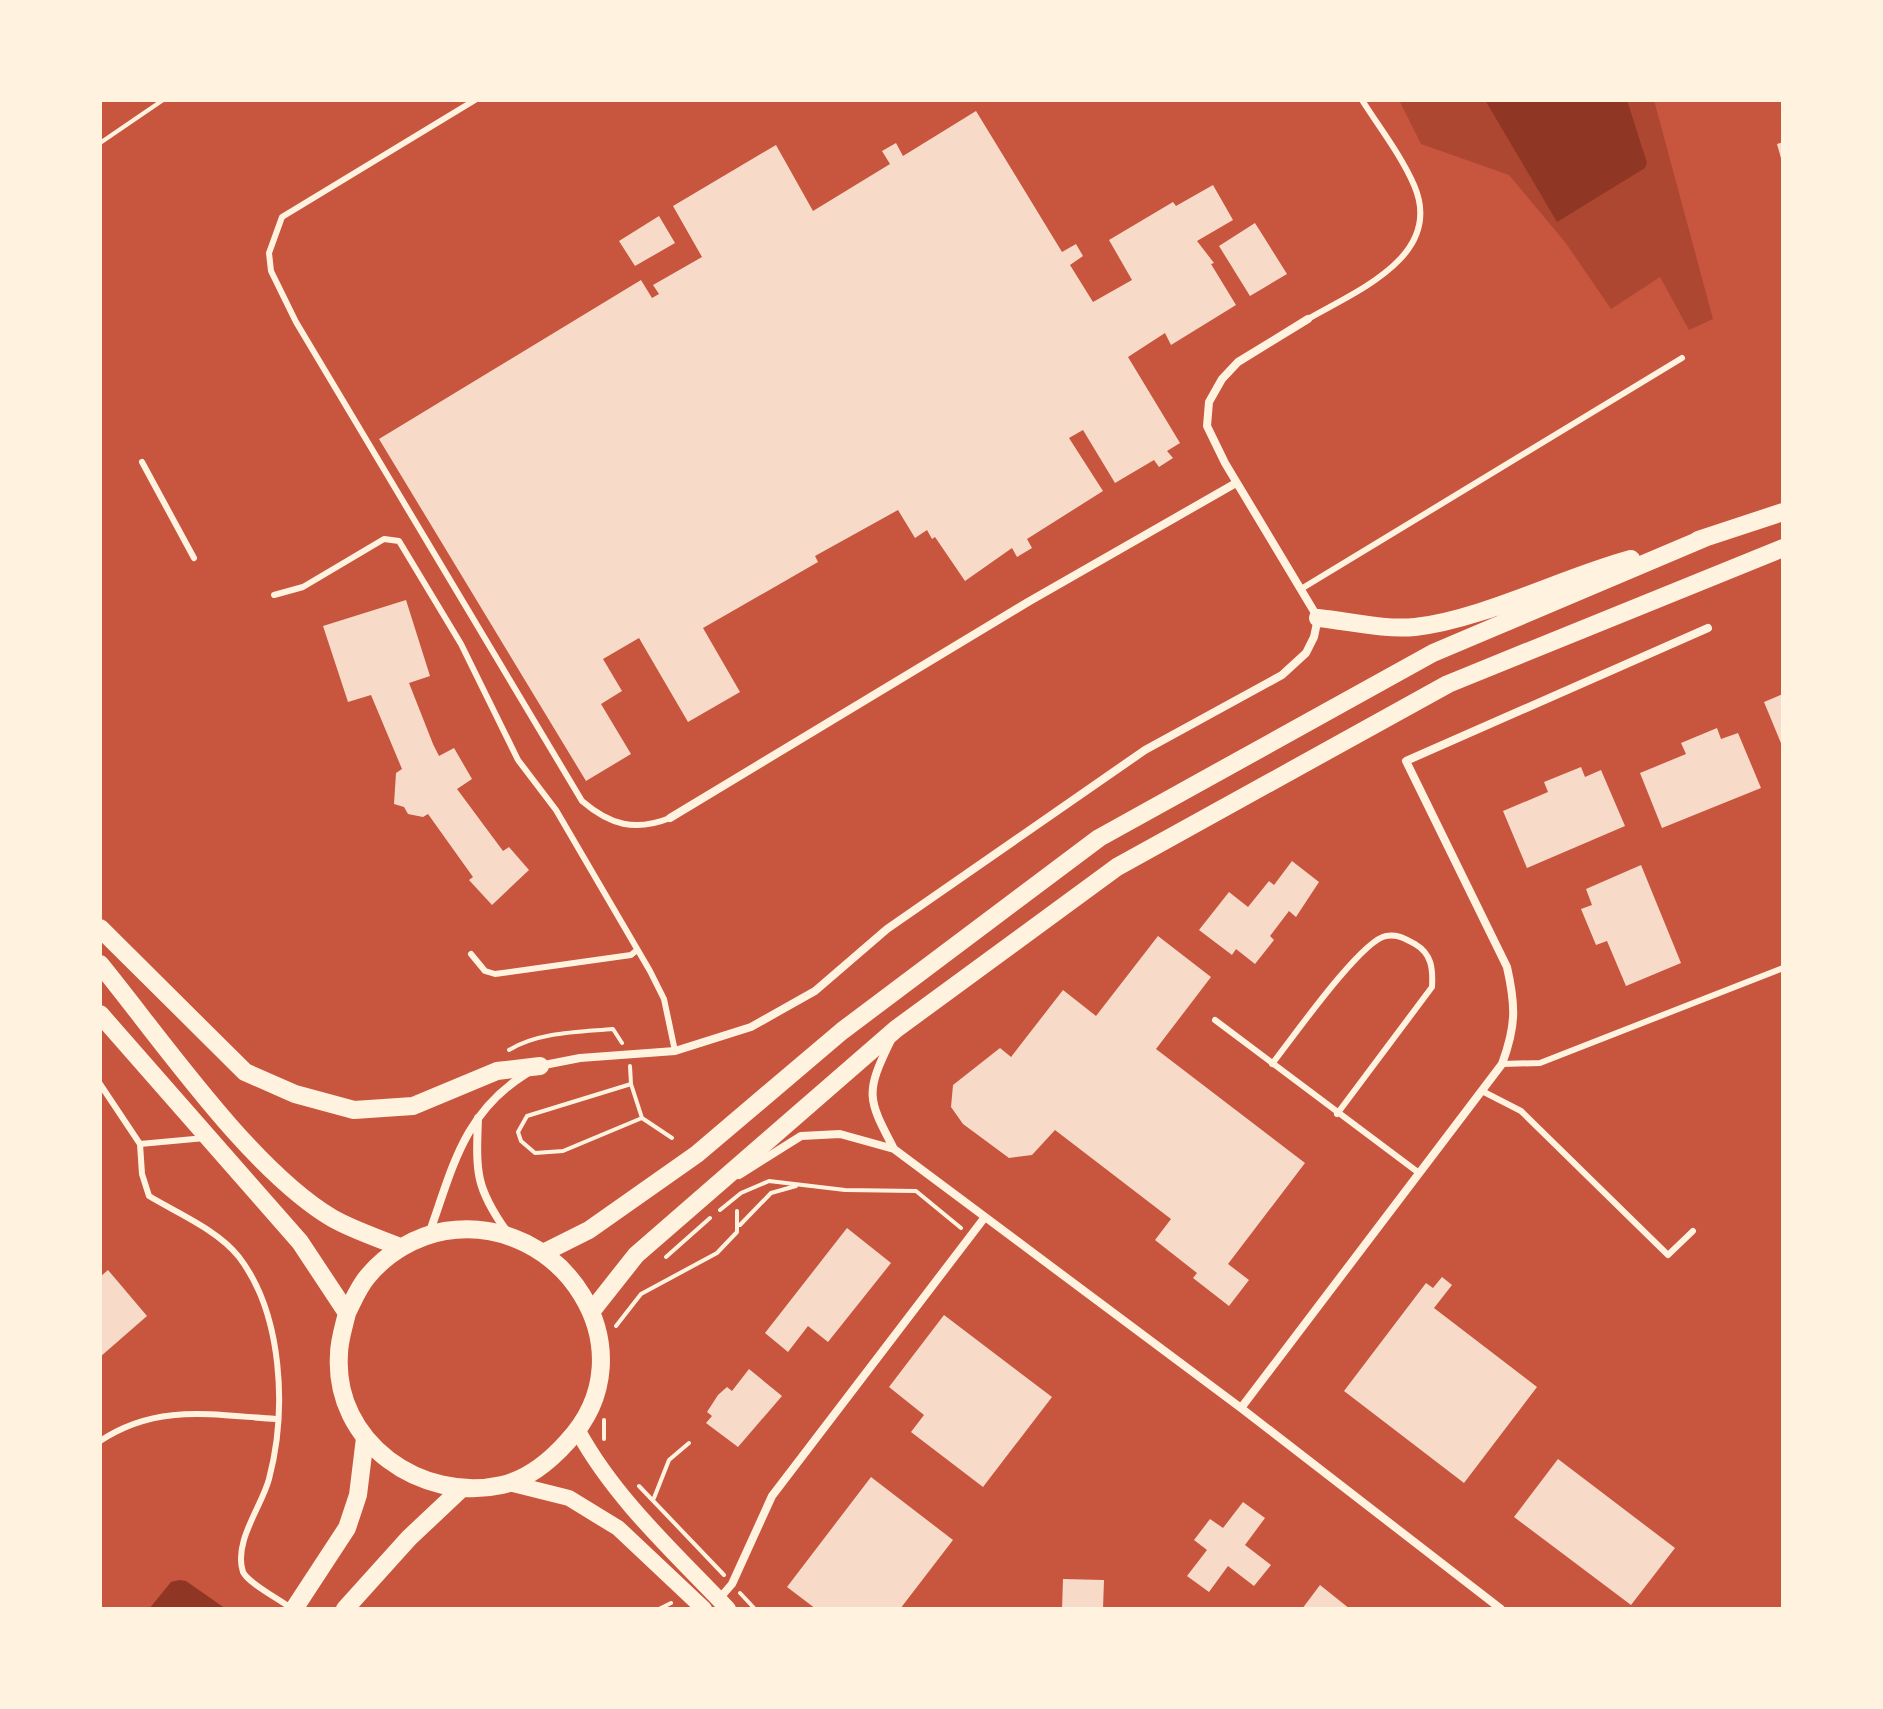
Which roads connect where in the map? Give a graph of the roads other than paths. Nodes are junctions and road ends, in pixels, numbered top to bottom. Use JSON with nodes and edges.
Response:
{"nodes":[{"id":1,"x":475,"y":100,"type":"edge"},
{"id":2,"x":1362,"y":100,"type":"edge"},
{"id":3,"x":1308,"y":319,"type":"joint"},
{"id":4,"x":1682,"y":358,"type":"dead end"},
{"id":5,"x":142,"y":462,"type":"dead end"},
{"id":6,"x":1236,"y":483,"type":"junction"},
{"id":7,"x":1783,"y":512,"type":"edge"},
{"id":8,"x":1707,"y":537,"type":"junction"},
{"id":9,"x":1783,"y":548,"type":"edge"},
{"id":10,"x":194,"y":558,"type":"dead end"},
{"id":11,"x":1301,"y":589,"type":"junction"},
{"id":12,"x":274,"y":595,"type":"dead end"},
{"id":13,"x":1318,"y":618,"type":"junction"},
{"id":14,"x":1708,"y":628,"type":"dead end"},
{"id":15,"x":670,"y":818,"type":"joint"},
{"id":16,"x":100,"y":928,"type":"edge"},
{"id":17,"x":637,"y":950,"type":"junction"},
{"id":18,"x":471,"y":954,"type":"dead end"},
{"id":19,"x":100,"y":964,"type":"edge"},
{"id":20,"x":1783,"y":968,"type":"edge"},
{"id":21,"x":100,"y":1014,"type":"edge"},
{"id":22,"x":1215,"y":1020,"type":"dead end"},
{"id":23,"x":896,"y":1029,"type":"junction"},
{"id":24,"x":675,"y":1051,"type":"junction"},
{"id":25,"x":1272,"y":1064,"type":"junction"},
{"id":26,"x":1502,"y":1064,"type":"junction"},
{"id":27,"x":540,"y":1066,"type":"junction"},
{"id":28,"x":100,"y":1084,"type":"edge"},
{"id":29,"x":1482,"y":1091,"type":"junction"},
{"id":30,"x":1337,"y":1114,"type":"junction"},
{"id":31,"x":478,"y":1115,"type":"junction"},
{"id":32,"x":206,"y":1138,"type":"junction"},
{"id":33,"x":140,"y":1144,"type":"junction"},
{"id":34,"x":894,"y":1149,"type":"junction"},
{"id":35,"x":1419,"y":1173,"type":"junction"},
{"id":36,"x":691,"y":1206,"type":"junction"},
{"id":37,"x":985,"y":1217,"type":"junction"},
{"id":38,"x":1693,"y":1231,"type":"dead end"},
{"id":39,"x":507,"y":1233,"type":"junction"},
{"id":40,"x":429,"y":1234,"type":"junction"},
{"id":41,"x":400,"y":1247,"type":"junction"},
{"id":42,"x":545,"y":1252,"type":"junction"},
{"id":43,"x":591,"y":1312,"type":"junction"},
{"id":44,"x":347,"y":1313,"type":"junction"},
{"id":45,"x":1241,"y":1408,"type":"junction"},
{"id":46,"x":276,"y":1419,"type":"junction"},
{"id":47,"x":578,"y":1431,"type":"junction"},
{"id":48,"x":365,"y":1438,"type":"junction"},
{"id":49,"x":100,"y":1441,"type":"edge"},
{"id":50,"x":509,"y":1483,"type":"junction"},
{"id":51,"x":461,"y":1489,"type":"junction"},
{"id":52,"x":724,"y":1604,"type":"edge"},
{"id":53,"x":293,"y":1609,"type":"edge"},
{"id":54,"x":345,"y":1609,"type":"edge"},
{"id":55,"x":704,"y":1609,"type":"edge"},
{"id":56,"x":1501,"y":1609,"type":"edge"}],
"edges":[{"from":1,"to":15,"type":"lane"},
{"from":2,"to":3,"type":"lane"},
{"from":3,"to":6,"type":"street"},
{"from":4,"to":11,"type":"lane"},
{"from":5,"to":10,"type":"lane"},
{"from":6,"to":11,"type":"street"},
{"from":6,"to":15,"type":"street"},
{"from":7,"to":8,"type":"main road"},
{"from":8,"to":13,"type":"main road"},
{"from":8,"to":42,"type":"main road"},
{"from":9,"to":23,"type":"main road"},
{"from":11,"to":13,"type":"street"},
{"from":12,"to":17,"type":"lane"},
{"from":13,"to":24,"type":"street"},
{"from":14,"to":26,"type":"street"},
{"from":16,"to":27,"type":"main road"},
{"from":17,"to":18,"type":"lane"},
{"from":17,"to":24,"type":"lane"},
{"from":19,"to":41,"type":"main road"},
{"from":20,"to":26,"type":"lane"},
{"from":21,"to":32,"type":"main road"},
{"from":22,"to":25,"type":"lane"},
{"from":23,"to":34,"type":"street"},
{"from":23,"to":36,"type":"main road"},
{"from":24,"to":27,"type":"street"},
{"from":25,"to":30,"type":"lane"},
{"from":25,"to":30,"type":"lane"},
{"from":26,"to":29,"type":"street"},
{"from":27,"to":31,"type":"street"},
{"from":28,"to":33,"type":"lane"},
{"from":29,"to":35,"type":"street"},
{"from":29,"to":38,"type":"lane"},
{"from":30,"to":35,"type":"lane"},
{"from":31,"to":39,"type":"street"},
{"from":31,"to":40,"type":"street"},
{"from":32,"to":33,"type":"lane"},
{"from":32,"to":44,"type":"main road"},
{"from":33,"to":46,"type":"lane"},
{"from":34,"to":36,"type":"street"},
{"from":34,"to":37,"type":"street"},
{"from":35,"to":45,"type":"street"},
{"from":36,"to":43,"type":"main road"},
{"from":37,"to":45,"type":"street"},
{"from":37,"to":52,"type":"street"},
{"from":39,"to":40,"type":"main road"},
{"from":39,"to":42,"type":"main road"},
{"from":40,"to":41,"type":"main road"},
{"from":41,"to":44,"type":"main road"},
{"from":42,"to":43,"type":"main road"},
{"from":43,"to":47,"type":"main road"},
{"from":44,"to":48,"type":"main road"},
{"from":45,"to":56,"type":"street"},
{"from":46,"to":49,"type":"lane"},
{"from":46,"to":53,"type":"lane"},
{"from":47,"to":50,"type":"main road"},
{"from":47,"to":52,"type":"main road"},
{"from":48,"to":51,"type":"main road"},
{"from":48,"to":53,"type":"main road"},
{"from":50,"to":51,"type":"main road"},
{"from":50,"to":55,"type":"main road"},
{"from":51,"to":54,"type":"main road"}]}
